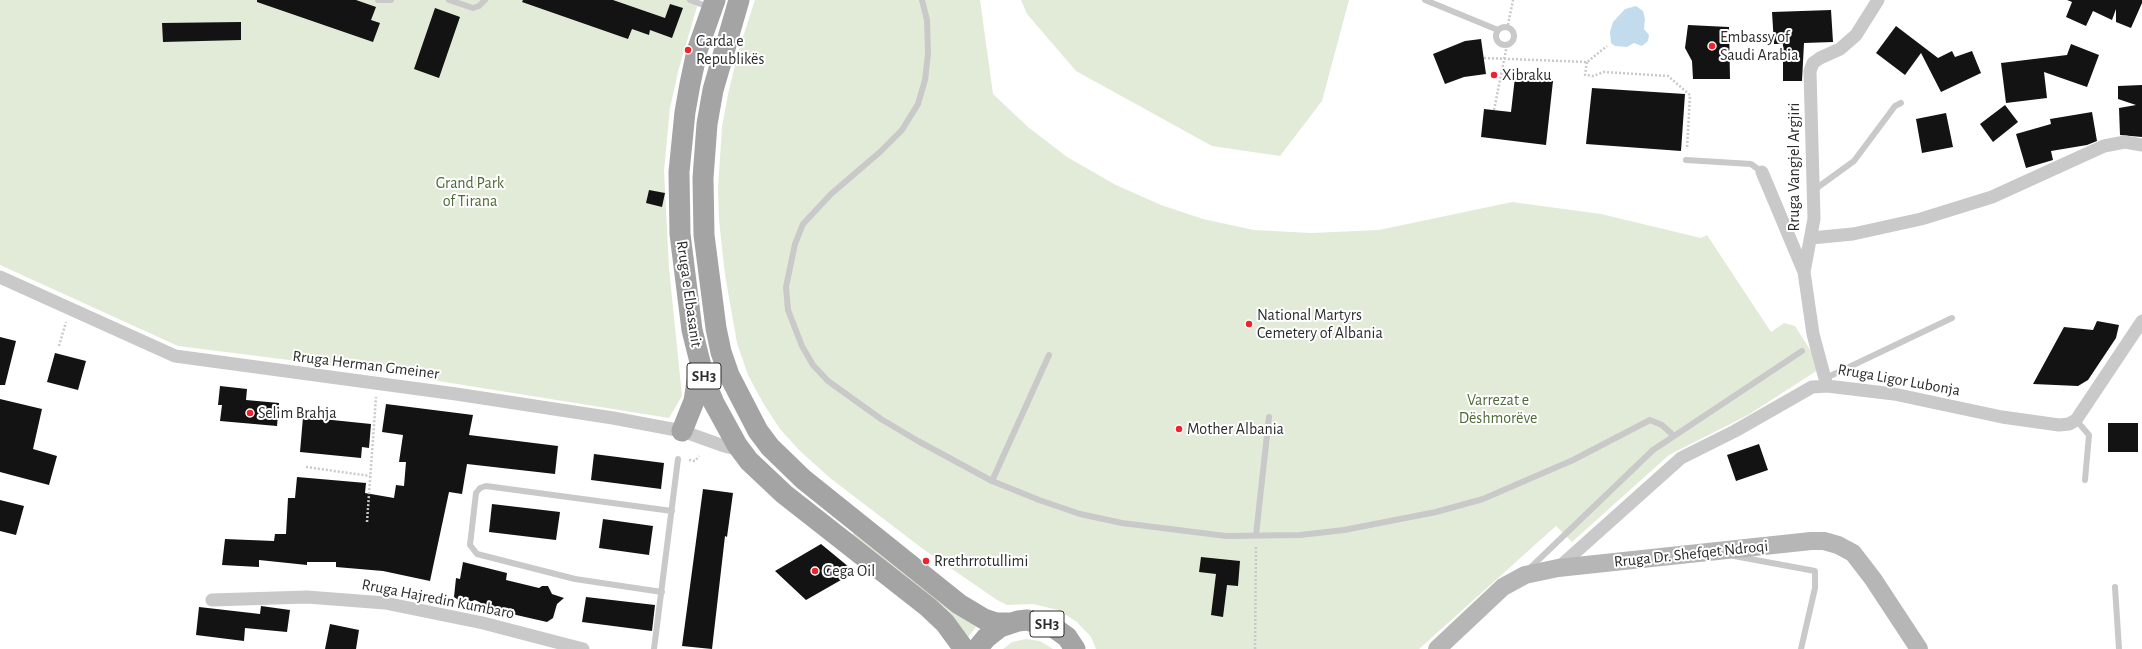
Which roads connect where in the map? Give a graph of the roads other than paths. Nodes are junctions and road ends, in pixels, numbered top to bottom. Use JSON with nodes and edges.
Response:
{"nodes":[{"id":1,"x":378,"y":0,"type":"edge"},
{"id":2,"x":391,"y":0,"type":"edge"},
{"id":3,"x":449,"y":0,"type":"edge"},
{"id":4,"x":485,"y":0,"type":"edge"},
{"id":5,"x":690,"y":0,"type":"edge"},
{"id":6,"x":739,"y":0,"type":"edge"},
{"id":7,"x":922,"y":0,"type":"edge"},
{"id":8,"x":1425,"y":0,"type":"edge"},
{"id":9,"x":1878,"y":0,"type":"edge"},
{"id":10,"x":714,"y":4,"type":"edge"},
{"id":11,"x":1498,"y":30,"type":"junction"},
{"id":12,"x":1901,"y":103,"type":"dead end"},
{"id":13,"x":2142,"y":145,"type":"edge"},
{"id":14,"x":1686,"y":160,"type":"road end"},
{"id":15,"x":1762,"y":172,"type":"joint"},
{"id":16,"x":1814,"y":190,"type":"junction"},
{"id":17,"x":1812,"y":238,"type":"junction"},
{"id":18,"x":1804,"y":272,"type":"junction"},
{"id":19,"x":0,"y":276,"type":"edge"},
{"id":20,"x":1952,"y":318,"type":"dead end"},
{"id":21,"x":2142,"y":320,"type":"edge"},
{"id":22,"x":1802,"y":351,"type":"dead end"},
{"id":23,"x":1049,"y":355,"type":"dead end"},
{"id":24,"x":700,"y":364,"type":"junction"},
{"id":25,"x":1826,"y":382,"type":"junction"},
{"id":26,"x":1269,"y":417,"type":"dead end"},
{"id":27,"x":2076,"y":420,"type":"junction"},
{"id":28,"x":682,"y":431,"type":"junction"},
{"id":29,"x":1674,"y":436,"type":"junction"},
{"id":30,"x":741,"y":450,"type":"junction"},
{"id":31,"x":678,"y":459,"type":"dead end"},
{"id":32,"x":2085,"y":480,"type":"dead end"},
{"id":33,"x":992,"y":481,"type":"junction"},
{"id":34,"x":672,"y":511,"type":"junction"},
{"id":35,"x":1256,"y":535,"type":"junction"},
{"id":36,"x":1713,"y":552,"type":"junction"},
{"id":37,"x":1558,"y":568,"type":"junction"},
{"id":38,"x":1525,"y":575,"type":"junction"},
{"id":39,"x":2115,"y":588,"type":"dead end"},
{"id":40,"x":662,"y":592,"type":"junction"},
{"id":41,"x":212,"y":600,"type":"dead end"},
{"id":42,"x":1009,"y":623,"type":"junction"},
{"id":43,"x":583,"y":649,"type":"edge"},
{"id":44,"x":654,"y":649,"type":"edge"},
{"id":45,"x":964,"y":649,"type":"edge"},
{"id":46,"x":977,"y":649,"type":"edge"},
{"id":47,"x":1075,"y":649,"type":"edge"},
{"id":48,"x":1437,"y":649,"type":"edge"},
{"id":49,"x":1801,"y":649,"type":"edge"},
{"id":50,"x":1919,"y":649,"type":"edge"},
{"id":51,"x":2119,"y":649,"type":"edge"}],
"edges":[{"from":1,"to":2,"type":"lane"},
{"from":3,"to":4,"type":"lane"},
{"from":5,"to":10,"type":"lane"},
{"from":6,"to":42,"type":"main road","name":"Rruga e Elbasanit","number":"SH3"},
{"from":7,"to":33,"type":"lane"},
{"from":8,"to":11,"type":"lane"},
{"from":9,"to":16,"type":"street","name":"Rruga Vangjel Argjiri"},
{"from":10,"to":24,"type":"main road","name":"Rruga e Elbasanit","number":"SH3"},
{"from":11,"to":11,"type":"lane"},
{"from":12,"to":16,"type":"lane"},
{"from":13,"to":17,"type":"street"},
{"from":14,"to":15,"type":"lane"},
{"from":15,"to":18,"type":"street"},
{"from":16,"to":17,"type":"street","name":"Rruga Vangjel Argjiri"},
{"from":17,"to":18,"type":"street","name":"Rruga Vangjel Argjiri"},
{"from":18,"to":25,"type":"street","name":"Rruga Vangjel Argjiri"},
{"from":19,"to":28,"type":"street","name":"Rruga Herman Gmeiner"},
{"from":20,"to":25,"type":"lane"},
{"from":21,"to":27,"type":"street"},
{"from":22,"to":29,"type":"lane"},
{"from":23,"to":33,"type":"lane"},
{"from":24,"to":28,"type":"main road"},
{"from":24,"to":30,"type":"main road","name":"Rruga e Elbasanit","number":"SH3"},
{"from":25,"to":27,"type":"street","name":"Rruga Ligor Lubonja"},
{"from":25,"to":37,"type":"street","name":"Rruga Ligor Lubonja"},
{"from":26,"to":35,"type":"lane"},
{"from":27,"to":32,"type":"lane"},
{"from":28,"to":30,"type":"street","name":"Rruga Herman Gmeiner"},
{"from":29,"to":35,"type":"lane"},
{"from":29,"to":38,"type":"lane"},
{"from":30,"to":45,"type":"main road","name":"Rruga e Elbasanit","number":"SH3"},
{"from":31,"to":34,"type":"lane"},
{"from":33,"to":35,"type":"lane"},
{"from":34,"to":40,"type":"lane"},
{"from":34,"to":40,"type":"lane"},
{"from":36,"to":37,"type":"main road","name":"Rruga Dr. Shefqet Ndroqi"},
{"from":36,"to":49,"type":"lane"},
{"from":36,"to":50,"type":"main road","name":"Rruga Dr. Shefqet Ndroqi"},
{"from":37,"to":38,"type":"main road","name":"Rruga Dr. Shefqet Ndroqi"},
{"from":38,"to":48,"type":"main road","name":"Rruga Dr. Shefqet Ndroqi"},
{"from":39,"to":51,"type":"lane"},
{"from":40,"to":44,"type":"lane"},
{"from":41,"to":43,"type":"street","name":"Rruga Hajredin Kumbaro"},
{"from":42,"to":46,"type":"main road","number":"SH3"},
{"from":42,"to":47,"type":"main road","number":"SH3"}]}
